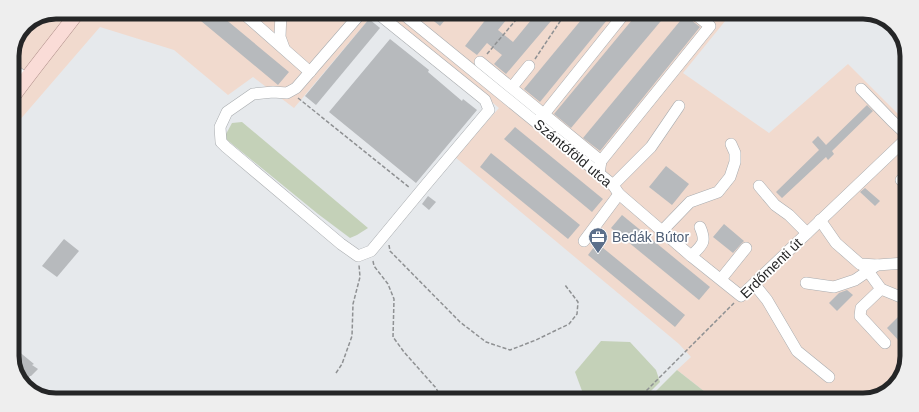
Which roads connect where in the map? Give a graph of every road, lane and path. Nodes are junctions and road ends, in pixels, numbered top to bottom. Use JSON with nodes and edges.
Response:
{"nodes":[{"id":1,"x":73,"y":19,"type":"edge"},
{"id":2,"x":250,"y":19,"type":"edge"},
{"id":3,"x":281,"y":19,"type":"edge"},
{"id":4,"x":355,"y":19,"type":"edge"},
{"id":5,"x":385,"y":19,"type":"edge"},
{"id":6,"x":409,"y":19,"type":"edge"},
{"id":7,"x":517,"y":19,"type":"edge"},
{"id":8,"x":562,"y":19,"type":"edge"},
{"id":9,"x":620,"y":19,"type":"edge"},
{"id":10,"x":701,"y":19,"type":"edge"},
{"id":11,"x":284,"y":49,"type":"junction"},
{"id":12,"x":480,"y":62,"type":"joint"},
{"id":13,"x":530,"y":66,"type":"joint"},
{"id":14,"x":310,"y":72,"type":"junction"},
{"id":15,"x":19,"y":74,"type":"edge"},
{"id":16,"x":26,"y":79,"type":"junction"},
{"id":17,"x":19,"y":88,"type":"edge"},
{"id":18,"x":296,"y":88,"type":"junction"},
{"id":19,"x":512,"y":88,"type":"junction"},
{"id":20,"x":861,"y":89,"type":"dead end"},
{"id":21,"x":679,"y":106,"type":"dead end"},
{"id":22,"x":540,"y":118,"type":"junction"},
{"id":23,"x":900,"y":128,"type":"edge"},
{"id":24,"x":731,"y":144,"type":"dead end"},
{"id":25,"x":900,"y":144,"type":"edge"},
{"id":26,"x":601,"y":161,"type":"junction"},
{"id":27,"x":598,"y":173,"type":"junction"},
{"id":28,"x":759,"y":186,"type":"dead end"},
{"id":29,"x":616,"y":189,"type":"junction"},
{"id":30,"x":418,"y":194,"type":"junction"},
{"id":31,"x":820,"y":220,"type":"junction"},
{"id":32,"x":700,"y":227,"type":"dead end"},
{"id":33,"x":662,"y":230,"type":"junction"},
{"id":34,"x":388,"y":231,"type":"junction"},
{"id":35,"x":807,"y":233,"type":"junction"},
{"id":36,"x":584,"y":241,"type":"dead end"},
{"id":37,"x":746,"y":248,"type":"dead end"},
{"id":38,"x":371,"y":251,"type":"junction"},
{"id":39,"x":358,"y":256,"type":"junction"},
{"id":40,"x":691,"y":256,"type":"junction"},
{"id":41,"x":900,"y":264,"type":"edge"},
{"id":42,"x":869,"y":267,"type":"junction"},
{"id":43,"x":721,"y":279,"type":"junction"},
{"id":44,"x":806,"y":282,"type":"dead end"},
{"id":45,"x":754,"y":284,"type":"junction"},
{"id":46,"x":565,"y":285,"type":"dead end"},
{"id":47,"x":881,"y":289,"type":"junction"},
{"id":48,"x":741,"y":296,"type":"junction"},
{"id":49,"x":900,"y":297,"type":"edge"},
{"id":50,"x":885,"y":343,"type":"dead end"},
{"id":51,"x":336,"y":373,"type":"dead end"},
{"id":52,"x":829,"y":377,"type":"dead end"},
{"id":53,"x":438,"y":393,"type":"edge"},
{"id":54,"x":644,"y":393,"type":"edge"}],
"edges":[{"from":1,"to":16,"type":"main road"},
{"from":2,"to":11,"type":"street"},
{"from":3,"to":11,"type":"street"},
{"from":4,"to":14,"type":"street"},
{"from":5,"to":30,"type":"street"},
{"from":6,"to":22,"type":"street","name":"Szántóföld utca"},
{"from":7,"to":12,"type":"path"},
{"from":8,"to":13,"type":"path"},
{"from":9,"to":22,"type":"street"},
{"from":10,"to":26,"type":"street"},
{"from":11,"to":14,"type":"street"},
{"from":12,"to":19,"type":"street"},
{"from":13,"to":19,"type":"street"},
{"from":14,"to":18,"type":"street"},
{"from":15,"to":16,"type":"street"},
{"from":16,"to":17,"type":"main road"},
{"from":18,"to":30,"type":"path"},
{"from":18,"to":39,"type":"street"},
{"from":19,"to":22,"type":"street"},
{"from":20,"to":23,"type":"street"},
{"from":21,"to":29,"type":"street"},
{"from":22,"to":26,"type":"street"},
{"from":22,"to":27,"type":"street","name":"Szántóföld utca"},
{"from":24,"to":33,"type":"street"},
{"from":25,"to":31,"type":"street","name":"Erdőmenti út"},
{"from":26,"to":27,"type":"street"},
{"from":27,"to":29,"type":"street","name":"Szántóföld utca"},
{"from":28,"to":35,"type":"street"},
{"from":29,"to":33,"type":"street","name":"Szántóföld utca"},
{"from":29,"to":36,"type":"street"},
{"from":30,"to":34,"type":"street"},
{"from":31,"to":35,"type":"street","name":"Erdőmenti út"},
{"from":31,"to":42,"type":"street"},
{"from":32,"to":40,"type":"street"},
{"from":33,"to":40,"type":"street","name":"Szántóföld utca"},
{"from":34,"to":38,"type":"street"},
{"from":34,"to":46,"type":"path"},
{"from":35,"to":45,"type":"street","name":"Erdőmenti út"},
{"from":37,"to":43,"type":"street"},
{"from":38,"to":39,"type":"street"},
{"from":38,"to":53,"type":"path"},
{"from":39,"to":51,"type":"path"},
{"from":40,"to":43,"type":"street","name":"Szántóföld utca"},
{"from":41,"to":42,"type":"street"},
{"from":42,"to":44,"type":"street"},
{"from":42,"to":47,"type":"street"},
{"from":43,"to":48,"type":"street","name":"Szántóföld utca"},
{"from":45,"to":48,"type":"street","name":"Erdőmenti út"},
{"from":45,"to":52,"type":"street"},
{"from":47,"to":49,"type":"street"},
{"from":47,"to":50,"type":"street"},
{"from":48,"to":54,"type":"path","name":"Erdőmenti út"}]}
